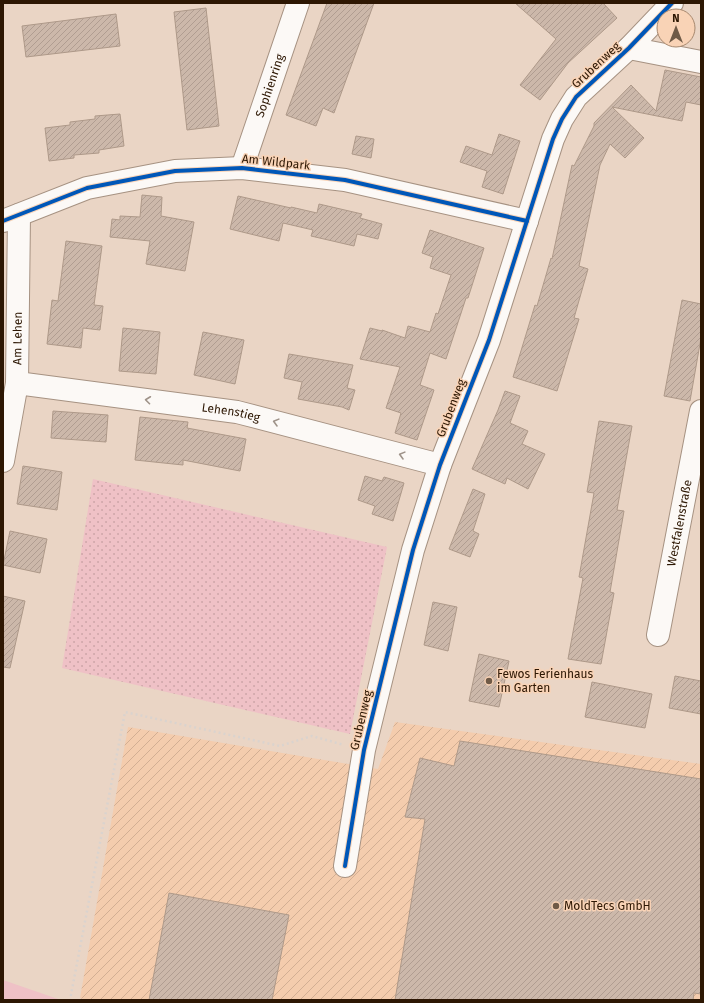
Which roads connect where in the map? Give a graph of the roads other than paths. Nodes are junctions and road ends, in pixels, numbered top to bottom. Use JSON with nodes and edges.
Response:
{"nodes":[{"id":1,"x":298,"y":3,"type":"edge"},
{"id":2,"x":672,"y":3,"type":"edge"},
{"id":3,"x":629,"y":48,"type":"junction"},
{"id":4,"x":701,"y":62,"type":"edge"},
{"id":5,"x":242,"y":168,"type":"junction"},
{"id":6,"x":11,"y":218,"type":"edge"},
{"id":7,"x":527,"y":221,"type":"junction"},
{"id":8,"x":17,"y":383,"type":"junction"},
{"id":9,"x":701,"y":411,"type":"edge"},
{"id":10,"x":3,"y":461,"type":"edge"},
{"id":11,"x":440,"y":465,"type":"junction"},
{"id":12,"x":658,"y":635,"type":"dead end"},
{"id":13,"x":345,"y":866,"type":"dead end"}],
"edges":[{"from":1,"to":5,"type":"street","name":"Sophienring"},
{"from":2,"to":3,"type":"street","name":"Grubenweg"},
{"from":3,"to":4,"type":"street"},
{"from":3,"to":7,"type":"street","name":"Grubenweg"},
{"from":5,"to":6,"type":"street","name":"Am Wildpark"},
{"from":5,"to":7,"type":"street","name":"Am Wildpark"},
{"from":6,"to":8,"type":"street","name":"Am Lehen"},
{"from":7,"to":11,"type":"street","name":"Grubenweg"},
{"from":8,"to":10,"type":"street","name":"Am Lehen"},
{"from":11,"to":8,"type":"street","name":"Lehenstieg","one_way":true},
{"from":9,"to":12,"type":"street","name":"Westfalenstraße"},
{"from":11,"to":13,"type":"street","name":"Grubenweg"}]}
